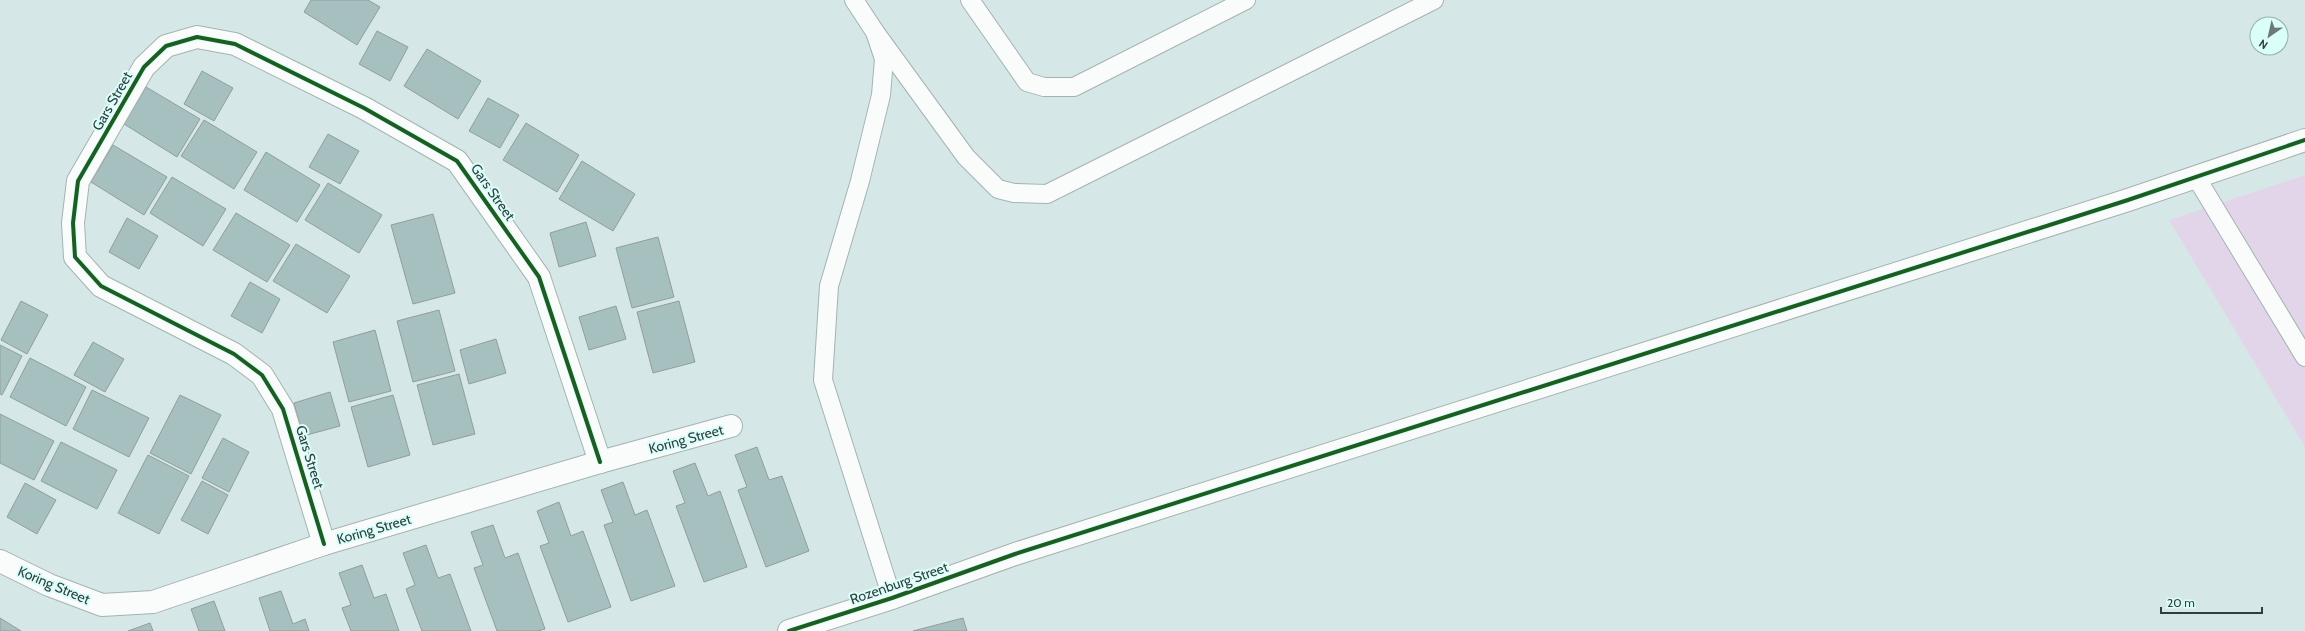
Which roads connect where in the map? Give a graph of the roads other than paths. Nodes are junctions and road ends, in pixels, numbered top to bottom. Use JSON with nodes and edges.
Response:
{"nodes":[{"id":1,"x":854,"y":0,"type":"edge"},
{"id":2,"x":970,"y":0,"type":"edge"},
{"id":3,"x":1246,"y":0,"type":"edge"},
{"id":4,"x":1434,"y":0,"type":"edge"},
{"id":5,"x":875,"y":32,"type":"junction"},
{"id":6,"x":2305,"y":140,"type":"edge"},
{"id":7,"x":2196,"y":177,"type":"junction"},
{"id":8,"x":2305,"y":357,"type":"edge"},
{"id":9,"x":732,"y":426,"type":"dead end"},
{"id":10,"x":600,"y":462,"type":"junction"},
{"id":11,"x":324,"y":544,"type":"junction"},
{"id":12,"x":0,"y":561,"type":"edge"},
{"id":13,"x":892,"y":598,"type":"junction"},
{"id":14,"x":789,"y":631,"type":"edge"}],
"edges":[{"from":1,"to":5,"type":"lane"},
{"from":2,"to":3,"type":"lane"},
{"from":4,"to":5,"type":"lane"},
{"from":5,"to":13,"type":"lane"},
{"from":6,"to":7,"type":"street","name":"Rozenburg Street"},
{"from":7,"to":8,"type":"lane"},
{"from":7,"to":13,"type":"street","name":"Rozenburg Street"},
{"from":9,"to":10,"type":"street","name":"Koring Street"},
{"from":10,"to":11,"type":"street","name":"Koring Street"},
{"from":10,"to":11,"type":"street","name":"Gars Street"},
{"from":11,"to":12,"type":"street","name":"Koring Street"},
{"from":13,"to":14,"type":"street","name":"Rozenburg Street"}]}
